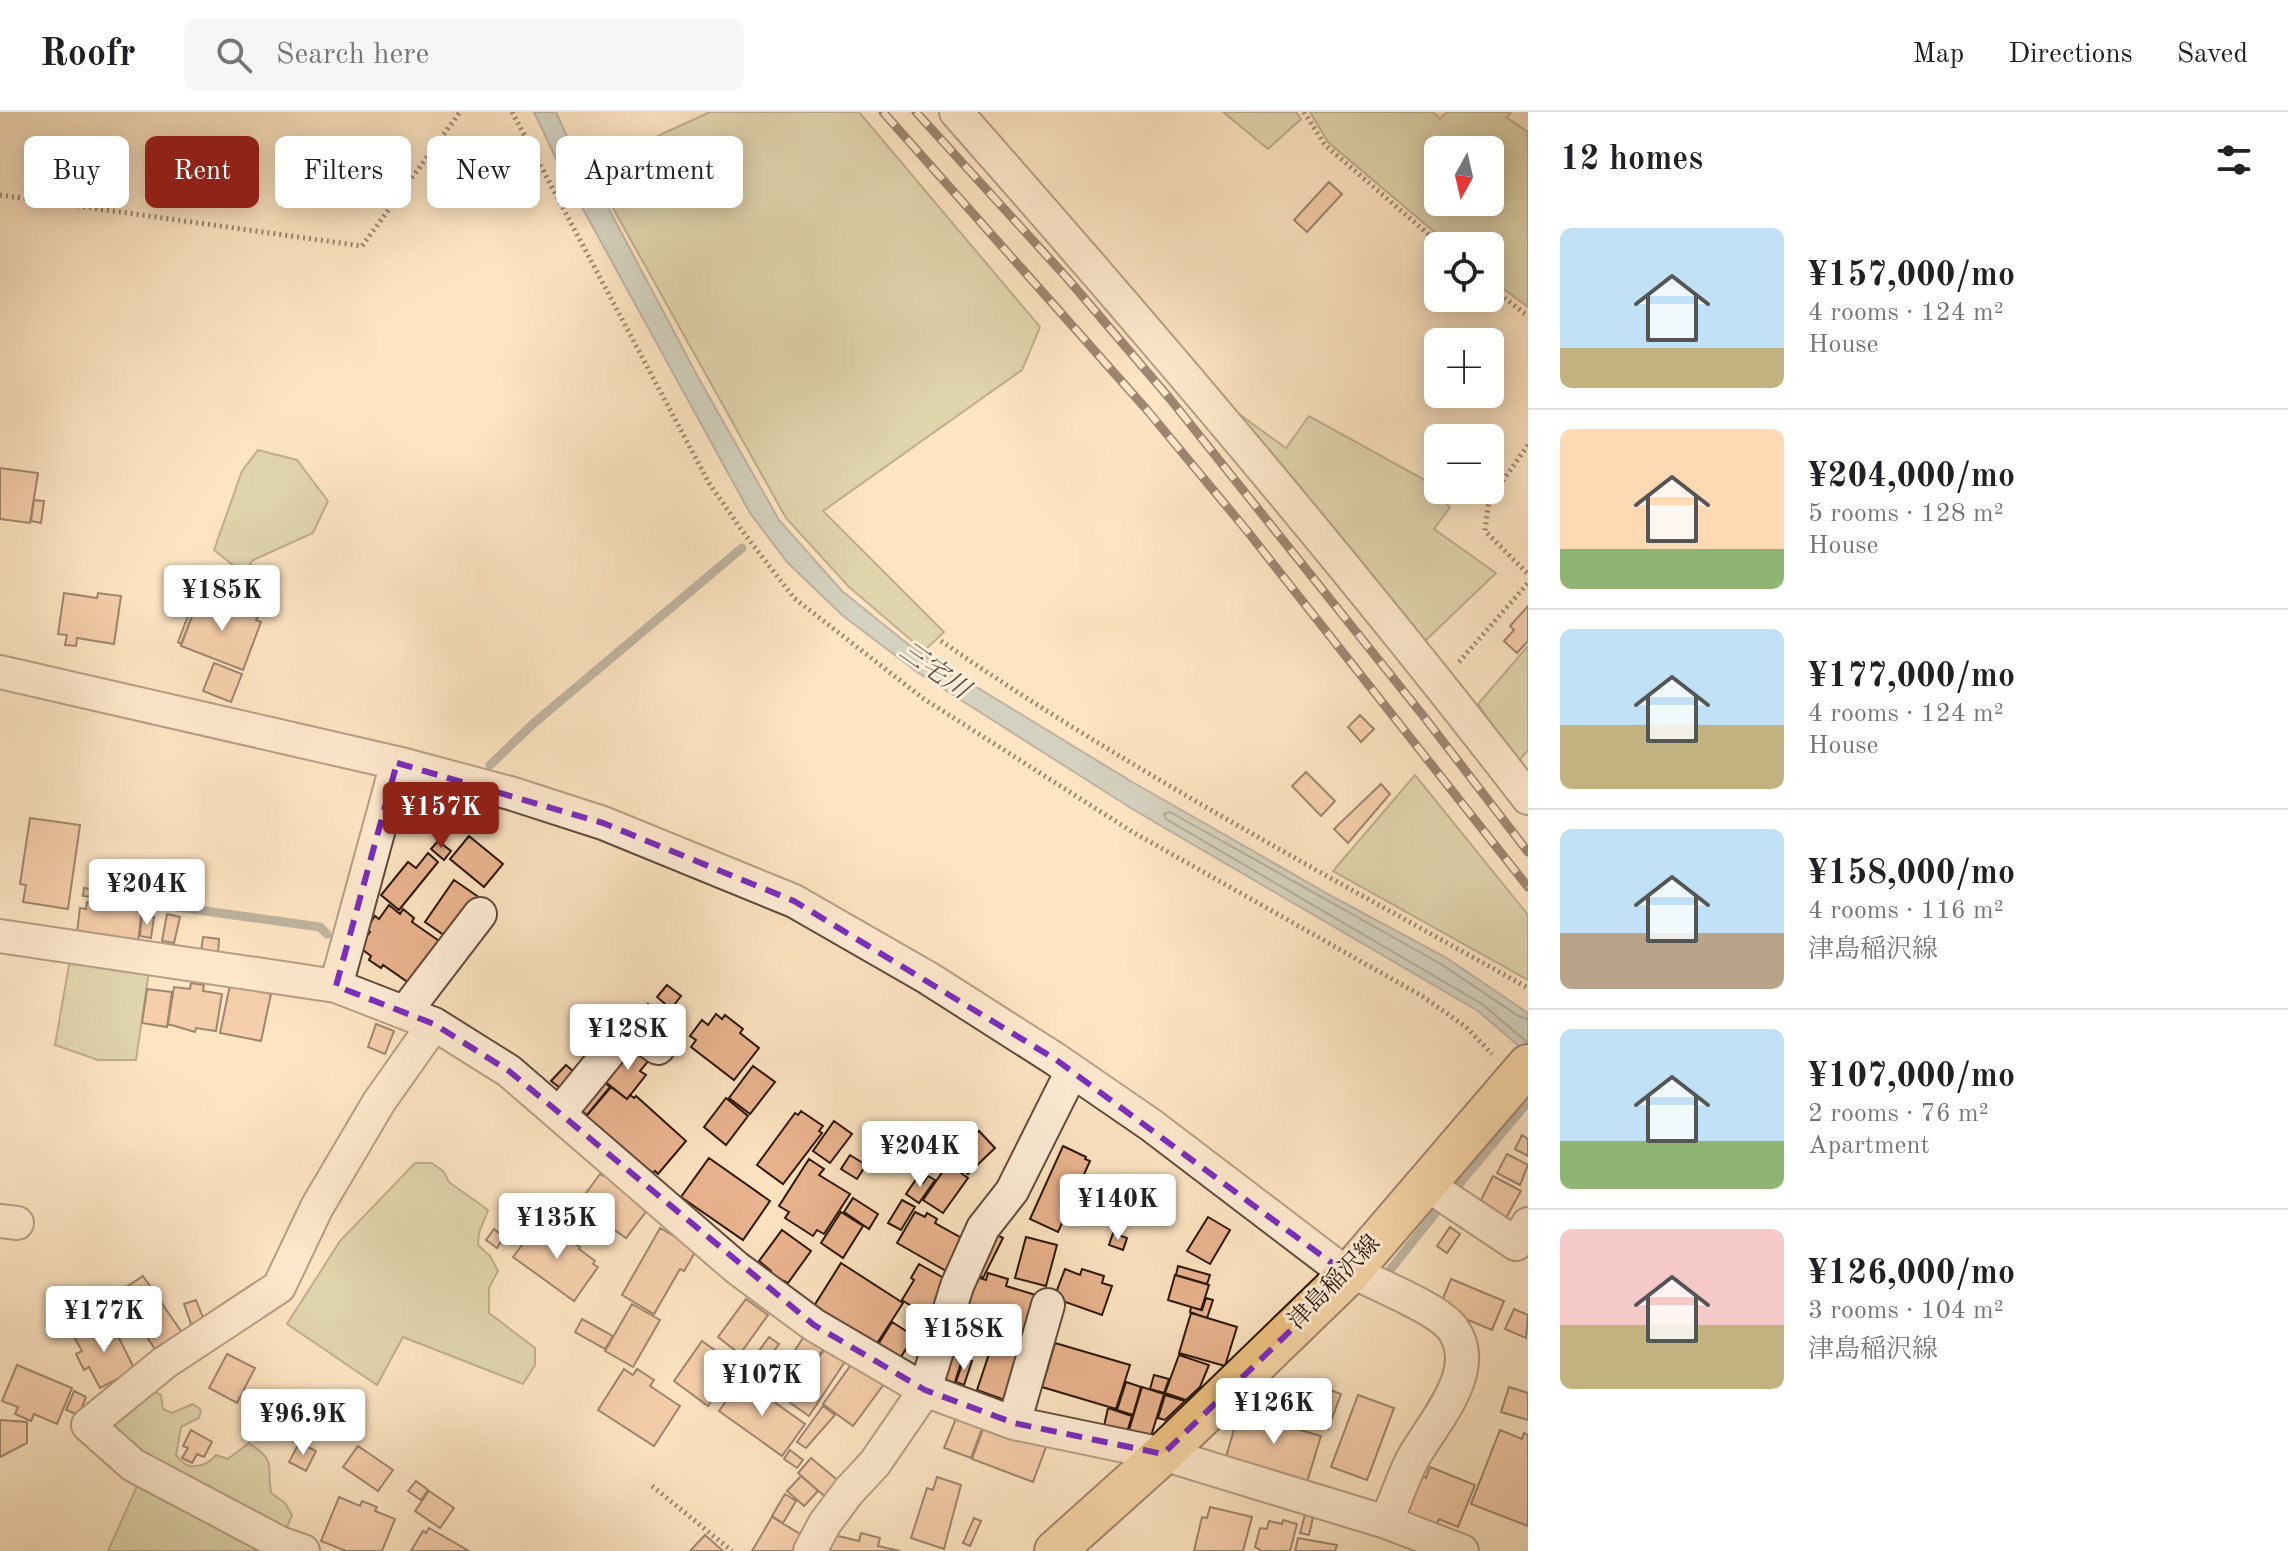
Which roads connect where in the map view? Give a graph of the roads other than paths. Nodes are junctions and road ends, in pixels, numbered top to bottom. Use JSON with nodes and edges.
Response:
{"nodes":[{"id":1,"x":956,"y":112,"type":"edge"},
{"id":2,"x":0,"y":672,"type":"edge"},
{"id":3,"x":397,"y":763,"type":"junction"},
{"id":4,"x":1528,"y":798,"type":"edge"},
{"id":5,"x":480,"y":914,"type":"dead end"},
{"id":6,"x":0,"y":936,"type":"edge"},
{"id":7,"x":336,"y":986,"type":"junction"},
{"id":8,"x":405,"y":1012,"type":"junction"},
{"id":9,"x":434,"y":1024,"type":"junction"},
{"id":10,"x":658,"y":1048,"type":"dead end"},
{"id":11,"x":1072,"y":1071,"type":"junction"},
{"id":12,"x":1523,"y":1071,"type":"edge"},
{"id":13,"x":559,"y":1114,"type":"junction"},
{"id":14,"x":1426,"y":1184,"type":"junction"},
{"id":15,"x":1528,"y":1224,"type":"edge"},
{"id":16,"x":1349,"y":1273,"type":"junction"},
{"id":17,"x":1048,"y":1305,"type":"dead end"},
{"id":18,"x":925,"y":1390,"type":"junction"},
{"id":19,"x":1014,"y":1423,"type":"junction"},
{"id":20,"x":1163,"y":1454,"type":"junction"},
{"id":21,"x":1386,"y":1522,"type":"junction"},
{"id":22,"x":303,"y":1551,"type":"edge"},
{"id":23,"x":810,"y":1551,"type":"edge"},
{"id":24,"x":1055,"y":1551,"type":"edge"},
{"id":25,"x":1462,"y":1551,"type":"edge"}],
"edges":[{"from":1,"to":4,"type":"street"},
{"from":2,"to":3,"type":"street"},
{"from":3,"to":7,"type":"street"},
{"from":3,"to":11,"type":"street"},
{"from":5,"to":8,"type":"street"},
{"from":6,"to":7,"type":"street"},
{"from":7,"to":8,"type":"street"},
{"from":8,"to":9,"type":"street"},
{"from":9,"to":13,"type":"street"},
{"from":9,"to":22,"type":"street"},
{"from":10,"to":13,"type":"street"},
{"from":11,"to":16,"type":"street"},
{"from":11,"to":18,"type":"street"},
{"from":12,"to":14,"type":"main road","name":"津島稲沢線"},
{"from":13,"to":18,"type":"street"},
{"from":14,"to":15,"type":"street"},
{"from":14,"to":16,"type":"main road","name":"津島稲沢線"},
{"from":16,"to":20,"type":"main road","name":"津島稲沢線"},
{"from":16,"to":21,"type":"street"},
{"from":17,"to":19,"type":"street"},
{"from":18,"to":19,"type":"street"},
{"from":18,"to":23,"type":"street"},
{"from":19,"to":20,"type":"street"},
{"from":20,"to":21,"type":"street"},
{"from":20,"to":24,"type":"main road","name":"津島稲沢線"},
{"from":21,"to":25,"type":"street"}]}
